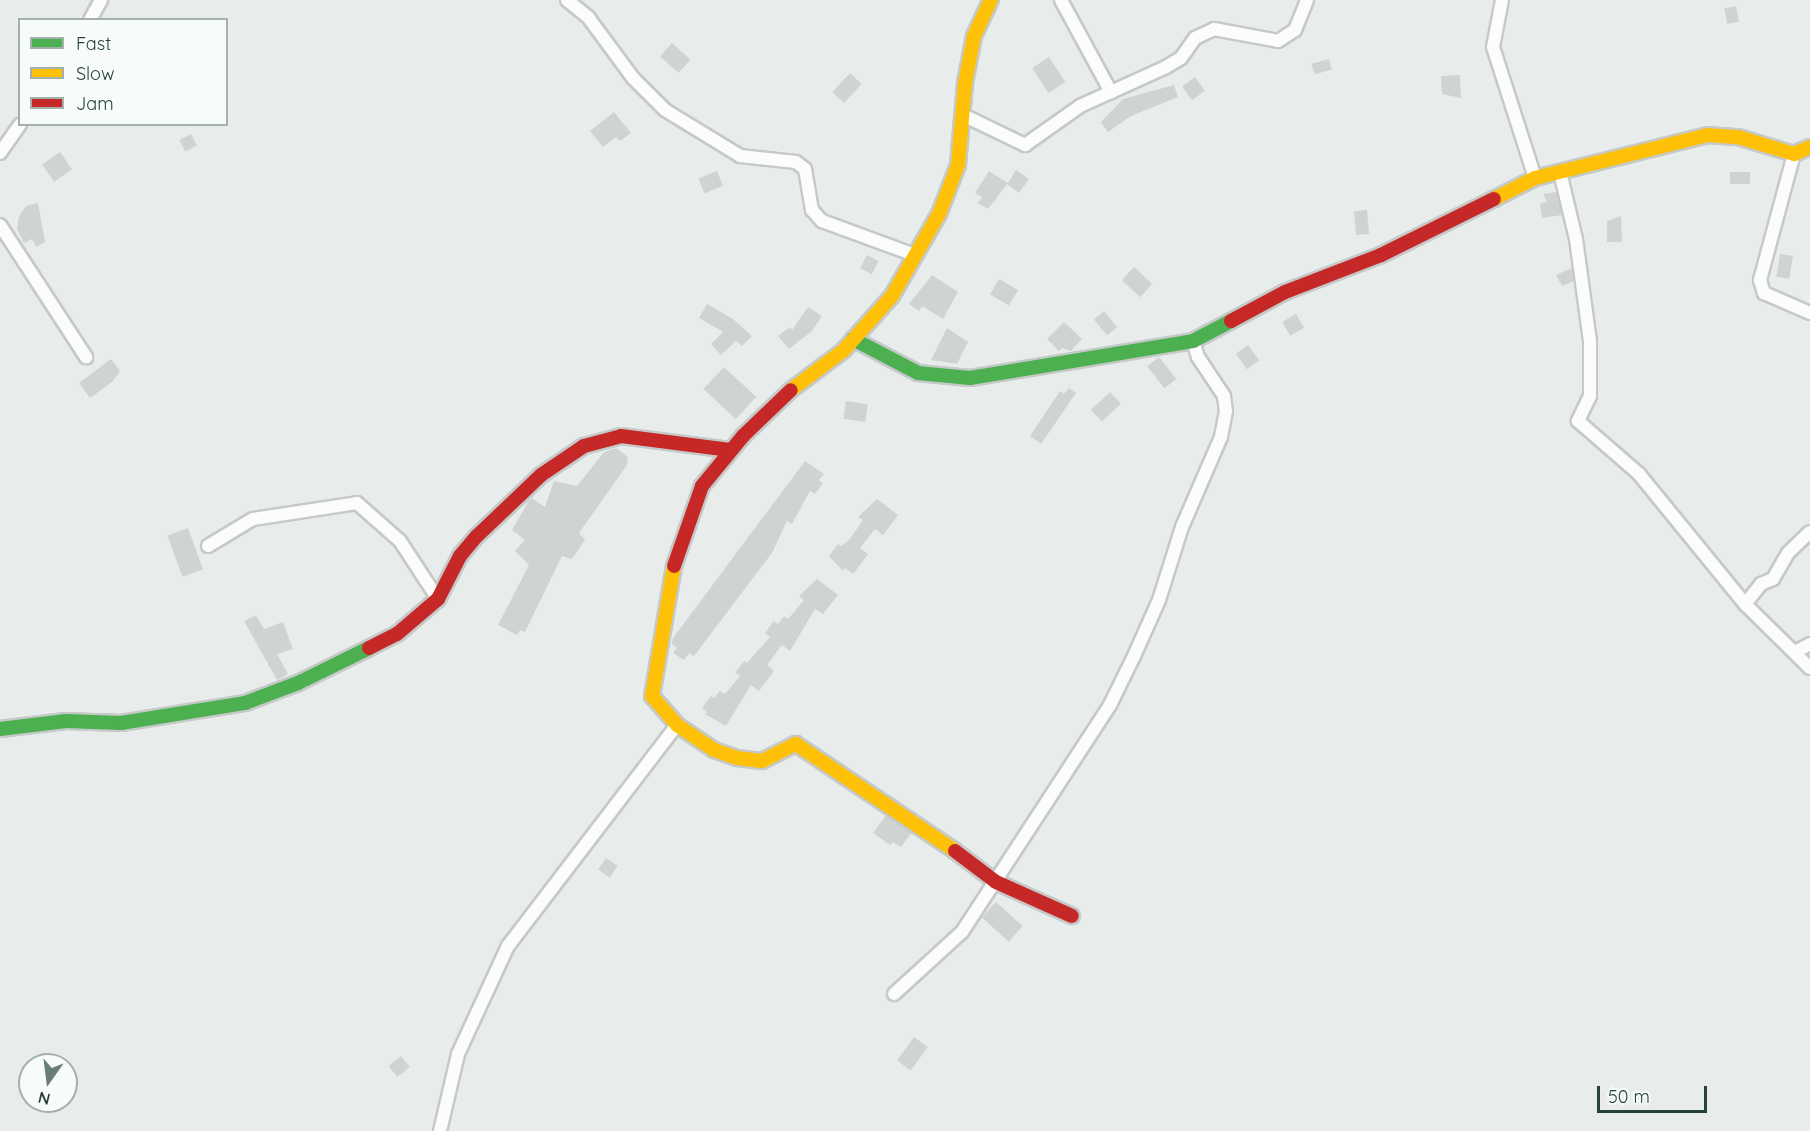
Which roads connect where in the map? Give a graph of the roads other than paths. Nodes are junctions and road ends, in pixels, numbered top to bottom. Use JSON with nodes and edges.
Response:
{"nodes":[{"id":1,"x":101,"y":0,"type":"edge"},
{"id":2,"x":567,"y":0,"type":"edge"},
{"id":3,"x":991,"y":0,"type":"edge"},
{"id":4,"x":1061,"y":0,"type":"edge"},
{"id":5,"x":1307,"y":0,"type":"edge"},
{"id":6,"x":1502,"y":0,"type":"edge"},
{"id":7,"x":91,"y":18,"type":"edge"},
{"id":8,"x":1111,"y":92,"type":"junction"},
{"id":9,"x":965,"y":116,"type":"junction"},
{"id":10,"x":19,"y":126,"type":"edge"},
{"id":11,"x":1810,"y":147,"type":"edge"},
{"id":12,"x":0,"y":153,"type":"edge"},
{"id":13,"x":1794,"y":154,"type":"junction"},
{"id":14,"x":1560,"y":172,"type":"junction"},
{"id":15,"x":1535,"y":178,"type":"junction"},
{"id":16,"x":0,"y":225,"type":"edge"},
{"id":17,"x":915,"y":255,"type":"junction"},
{"id":18,"x":1810,"y":313,"type":"edge"},
{"id":19,"x":854,"y":339,"type":"junction"},
{"id":20,"x":1193,"y":341,"type":"junction"},
{"id":21,"x":86,"y":357,"type":"dead end"},
{"id":22,"x":730,"y":450,"type":"junction"},
{"id":23,"x":1810,"y":532,"type":"edge"},
{"id":24,"x":208,"y":546,"type":"dead end"},
{"id":25,"x":438,"y":599,"type":"junction"},
{"id":26,"x":1745,"y":604,"type":"junction"},
{"id":27,"x":1810,"y":644,"type":"edge"},
{"id":28,"x":1795,"y":652,"type":"junction"},
{"id":29,"x":1810,"y":668,"type":"edge"},
{"id":30,"x":677,"y":725,"type":"junction"},
{"id":31,"x":0,"y":729,"type":"edge"},
{"id":32,"x":996,"y":882,"type":"junction"},
{"id":33,"x":1072,"y":916,"type":"dead end"},
{"id":34,"x":894,"y":994,"type":"dead end"},
{"id":35,"x":440,"y":1131,"type":"edge"}],
"edges":[{"from":1,"to":7,"type":"street"},
{"from":2,"to":17,"type":"street"},
{"from":3,"to":9,"type":"street"},
{"from":4,"to":8,"type":"street"},
{"from":5,"to":8,"type":"street"},
{"from":6,"to":15,"type":"street"},
{"from":8,"to":9,"type":"street"},
{"from":9,"to":17,"type":"street"},
{"from":10,"to":12,"type":"street"},
{"from":11,"to":13,"type":"street"},
{"from":13,"to":14,"type":"street"},
{"from":13,"to":18,"type":"street"},
{"from":14,"to":15,"type":"street"},
{"from":14,"to":26,"type":"street"},
{"from":15,"to":20,"type":"street"},
{"from":16,"to":21,"type":"street"},
{"from":17,"to":19,"type":"street"},
{"from":19,"to":20,"type":"street"},
{"from":19,"to":22,"type":"street"},
{"from":20,"to":32,"type":"street"},
{"from":22,"to":25,"type":"street"},
{"from":22,"to":30,"type":"street"},
{"from":23,"to":26,"type":"street"},
{"from":24,"to":25,"type":"street"},
{"from":25,"to":31,"type":"street"},
{"from":26,"to":28,"type":"street"},
{"from":27,"to":28,"type":"street"},
{"from":28,"to":29,"type":"street"},
{"from":30,"to":32,"type":"street"},
{"from":30,"to":35,"type":"street"},
{"from":32,"to":33,"type":"street"},
{"from":32,"to":34,"type":"street"}]}
